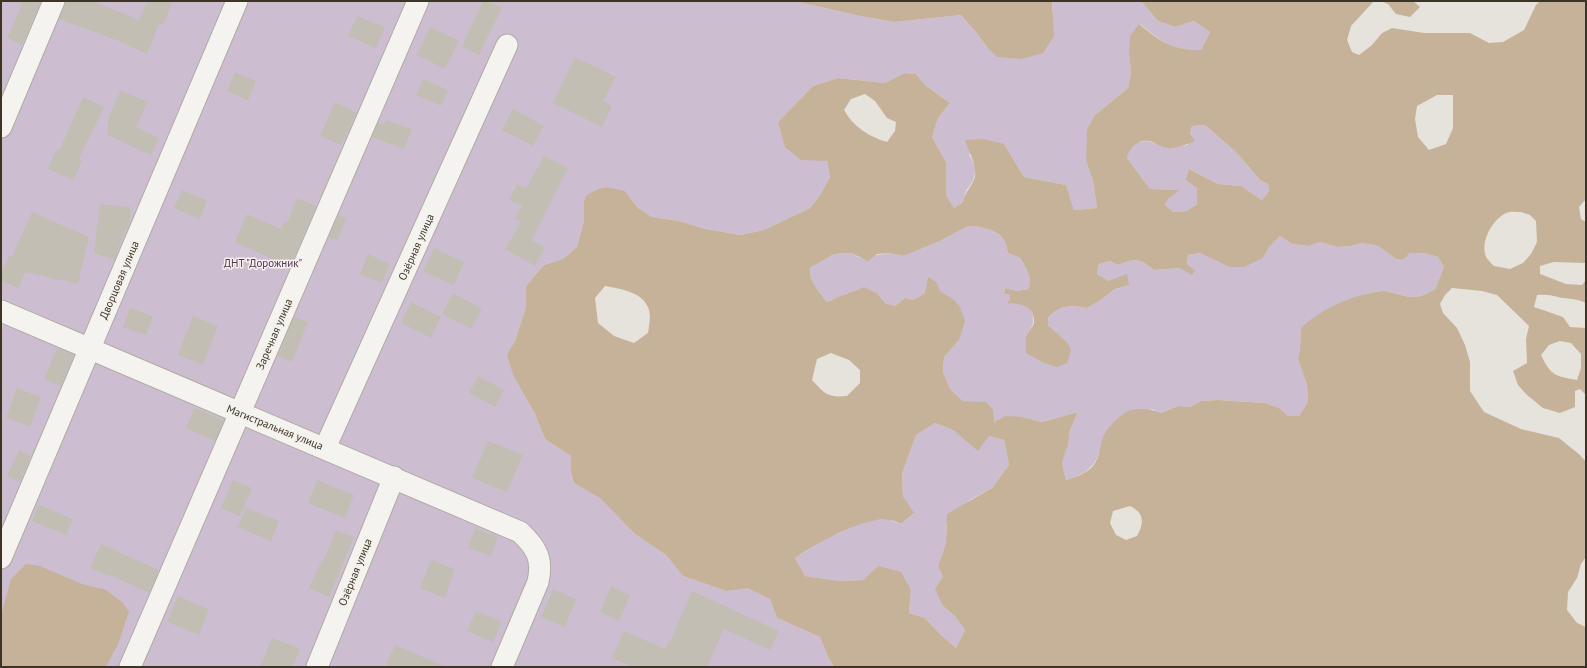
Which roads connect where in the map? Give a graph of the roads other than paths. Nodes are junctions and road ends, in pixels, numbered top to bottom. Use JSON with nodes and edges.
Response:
{"nodes":[{"id":1,"x":54,"y":1,"type":"edge"},
{"id":2,"x":237,"y":1,"type":"edge"},
{"id":3,"x":418,"y":1,"type":"edge"},
{"id":4,"x":506,"y":46,"type":"dead end"},
{"id":5,"x":1,"y":127,"type":"edge"},
{"id":6,"x":1,"y":311,"type":"edge"},
{"id":7,"x":90,"y":349,"type":"junction"},
{"id":8,"x":240,"y":413,"type":"junction"},
{"id":9,"x":325,"y":448,"type":"junction"},
{"id":10,"x":394,"y":477,"type":"junction"},
{"id":11,"x":1,"y":558,"type":"edge"},
{"id":12,"x":130,"y":667,"type":"edge"},
{"id":13,"x":317,"y":667,"type":"edge"},
{"id":14,"x":502,"y":667,"type":"edge"}],
"edges":[{"from":1,"to":5,"type":"street"},
{"from":2,"to":7,"type":"street","name":"Дворцовая улица"},
{"from":3,"to":8,"type":"street","name":"Заречная улица"},
{"from":4,"to":9,"type":"street","name":"Озёрная улица"},
{"from":6,"to":7,"type":"street","name":"Магистральная улица"},
{"from":7,"to":8,"type":"street","name":"Магистральная улица"},
{"from":7,"to":11,"type":"street","name":"Дворцовая улица"},
{"from":8,"to":9,"type":"street","name":"Магистральная улица"},
{"from":8,"to":12,"type":"street","name":"Заречная улица"},
{"from":9,"to":10,"type":"street","name":"Магистральная улица"},
{"from":10,"to":13,"type":"street","name":"Озёрная улица"},
{"from":10,"to":14,"type":"street","name":"Магистральная улица"}]}
